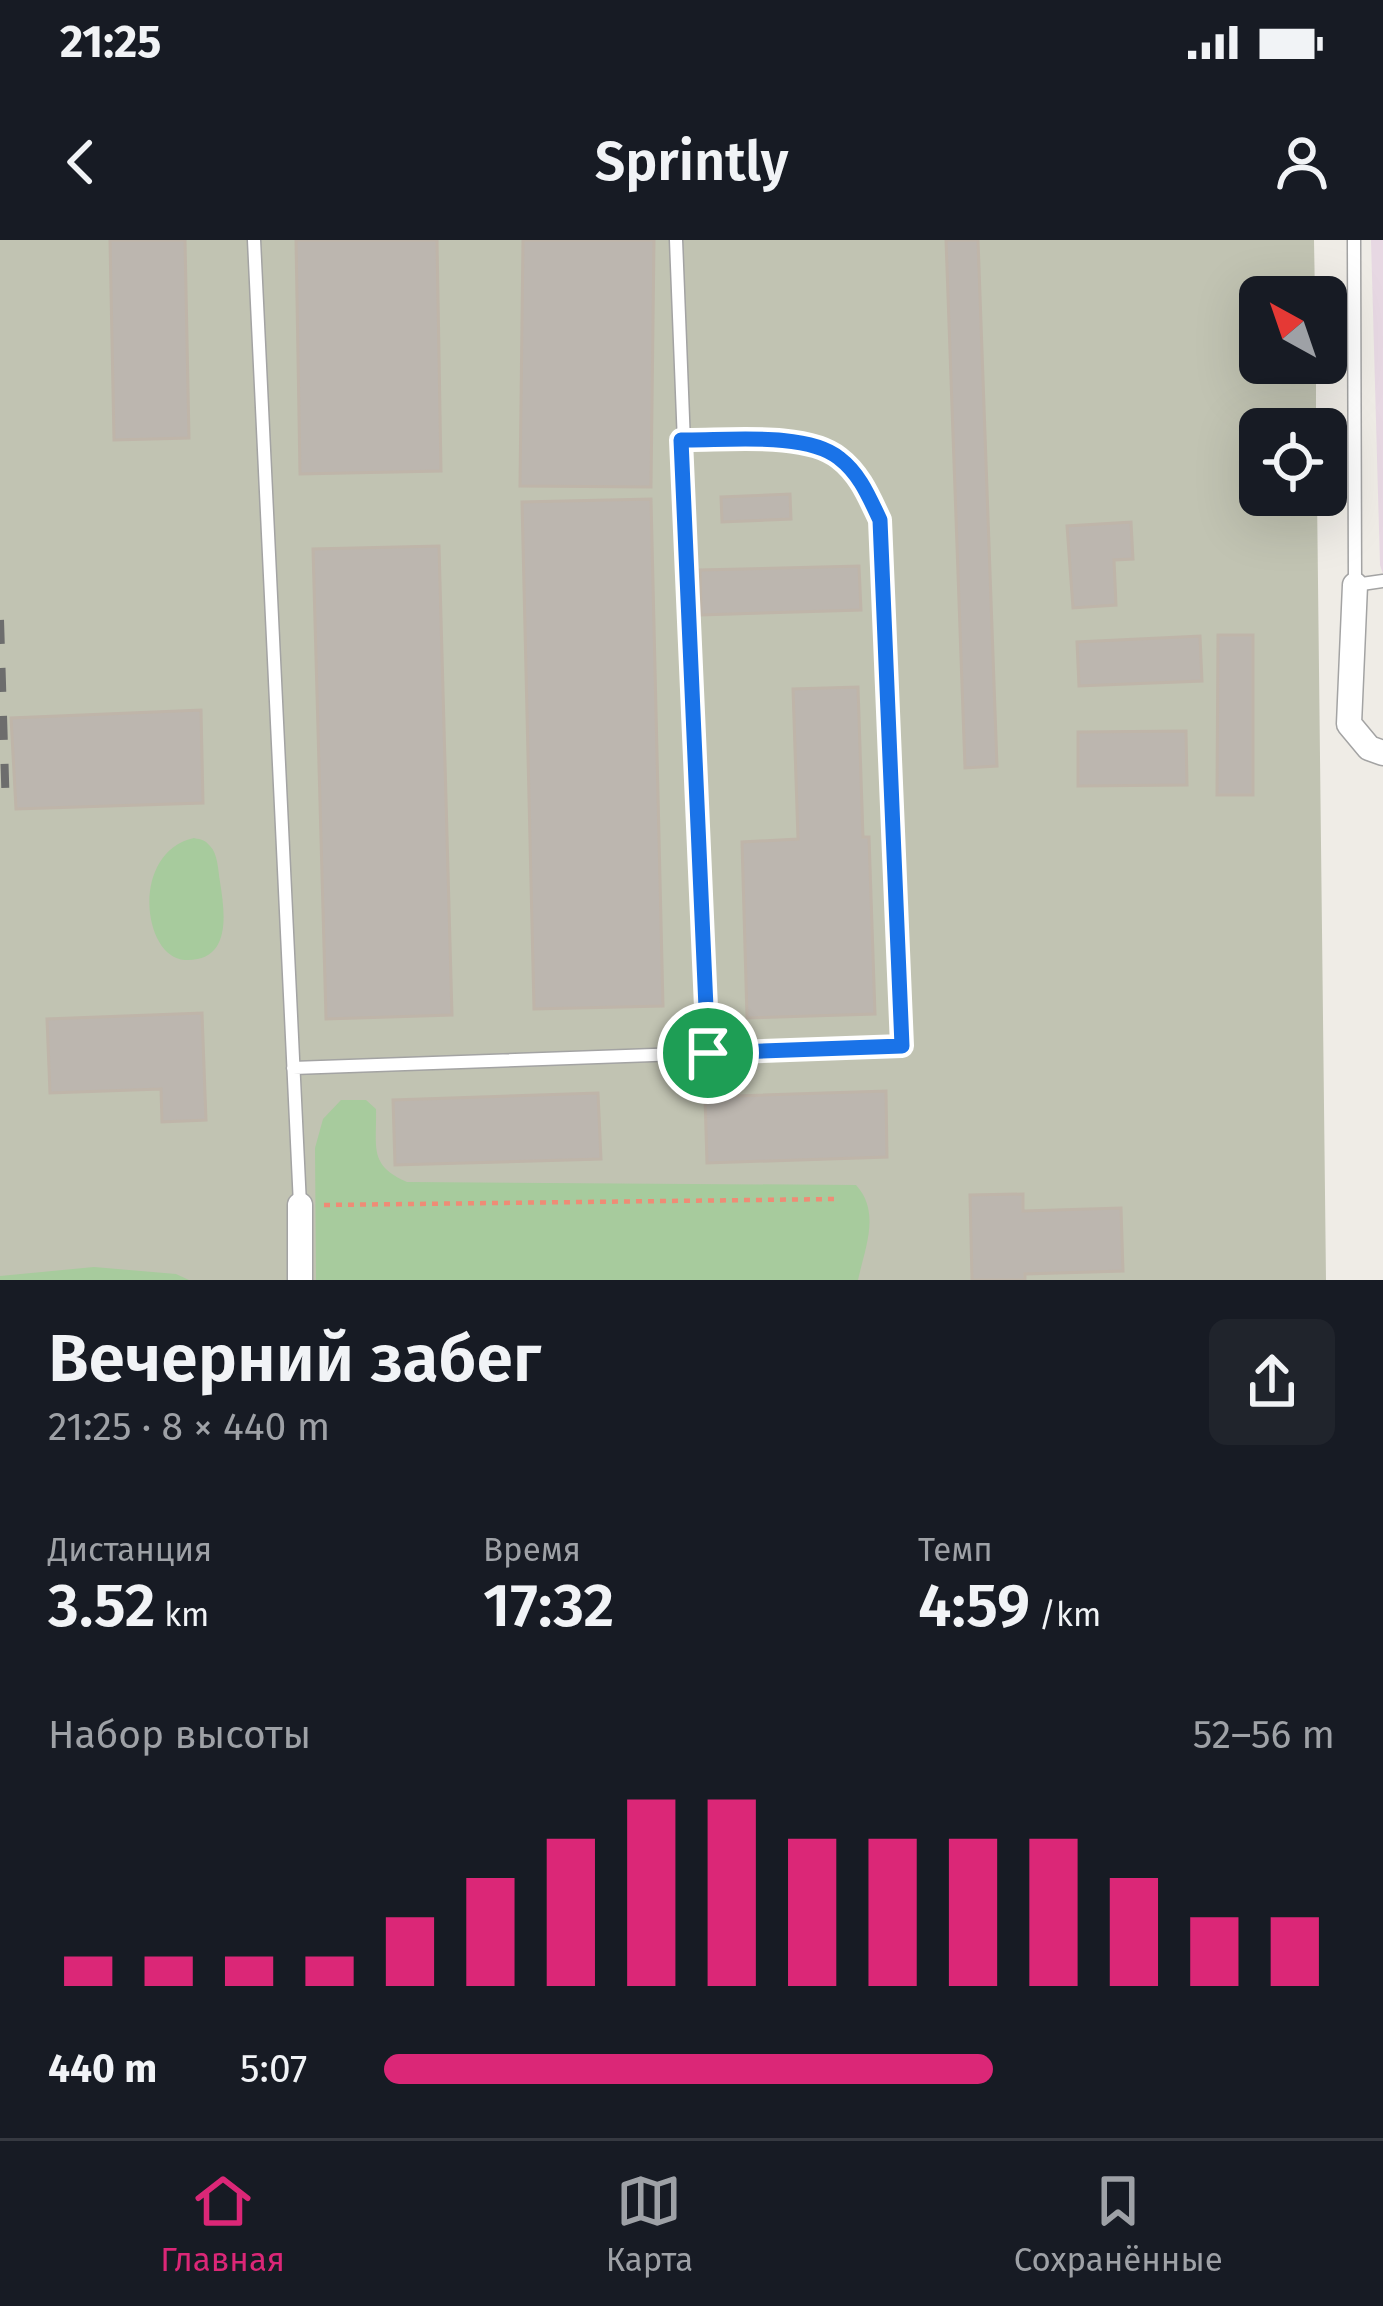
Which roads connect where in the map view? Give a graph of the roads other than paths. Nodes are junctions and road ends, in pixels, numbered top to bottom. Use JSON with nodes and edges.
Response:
{"nodes":[{"id":1,"x":254,"y":240,"type":"edge"},
{"id":2,"x":676,"y":240,"type":"edge"},
{"id":3,"x":1354,"y":240,"type":"edge"},
{"id":4,"x":681,"y":440,"type":"junction"},
{"id":5,"x":1383,"y":581,"type":"edge"},
{"id":6,"x":1354,"y":585,"type":"junction"},
{"id":7,"x":1383,"y":753,"type":"edge"},
{"id":8,"x":708,"y":1053,"type":"junction"},
{"id":9,"x":292,"y":1068,"type":"junction"},
{"id":10,"x":300,"y":1205,"type":"joint"},
{"id":11,"x":300,"y":1280,"type":"edge"}],
"edges":[{"from":1,"to":9,"type":"lane"},
{"from":2,"to":4,"type":"lane"},
{"from":3,"to":6,"type":"lane"},
{"from":4,"to":8,"type":"lane"},
{"from":4,"to":8,"type":"lane"},
{"from":5,"to":6,"type":"lane"},
{"from":6,"to":7,"type":"street"},
{"from":8,"to":9,"type":"lane"},
{"from":9,"to":10,"type":"lane"},
{"from":10,"to":11,"type":"street"}]}
